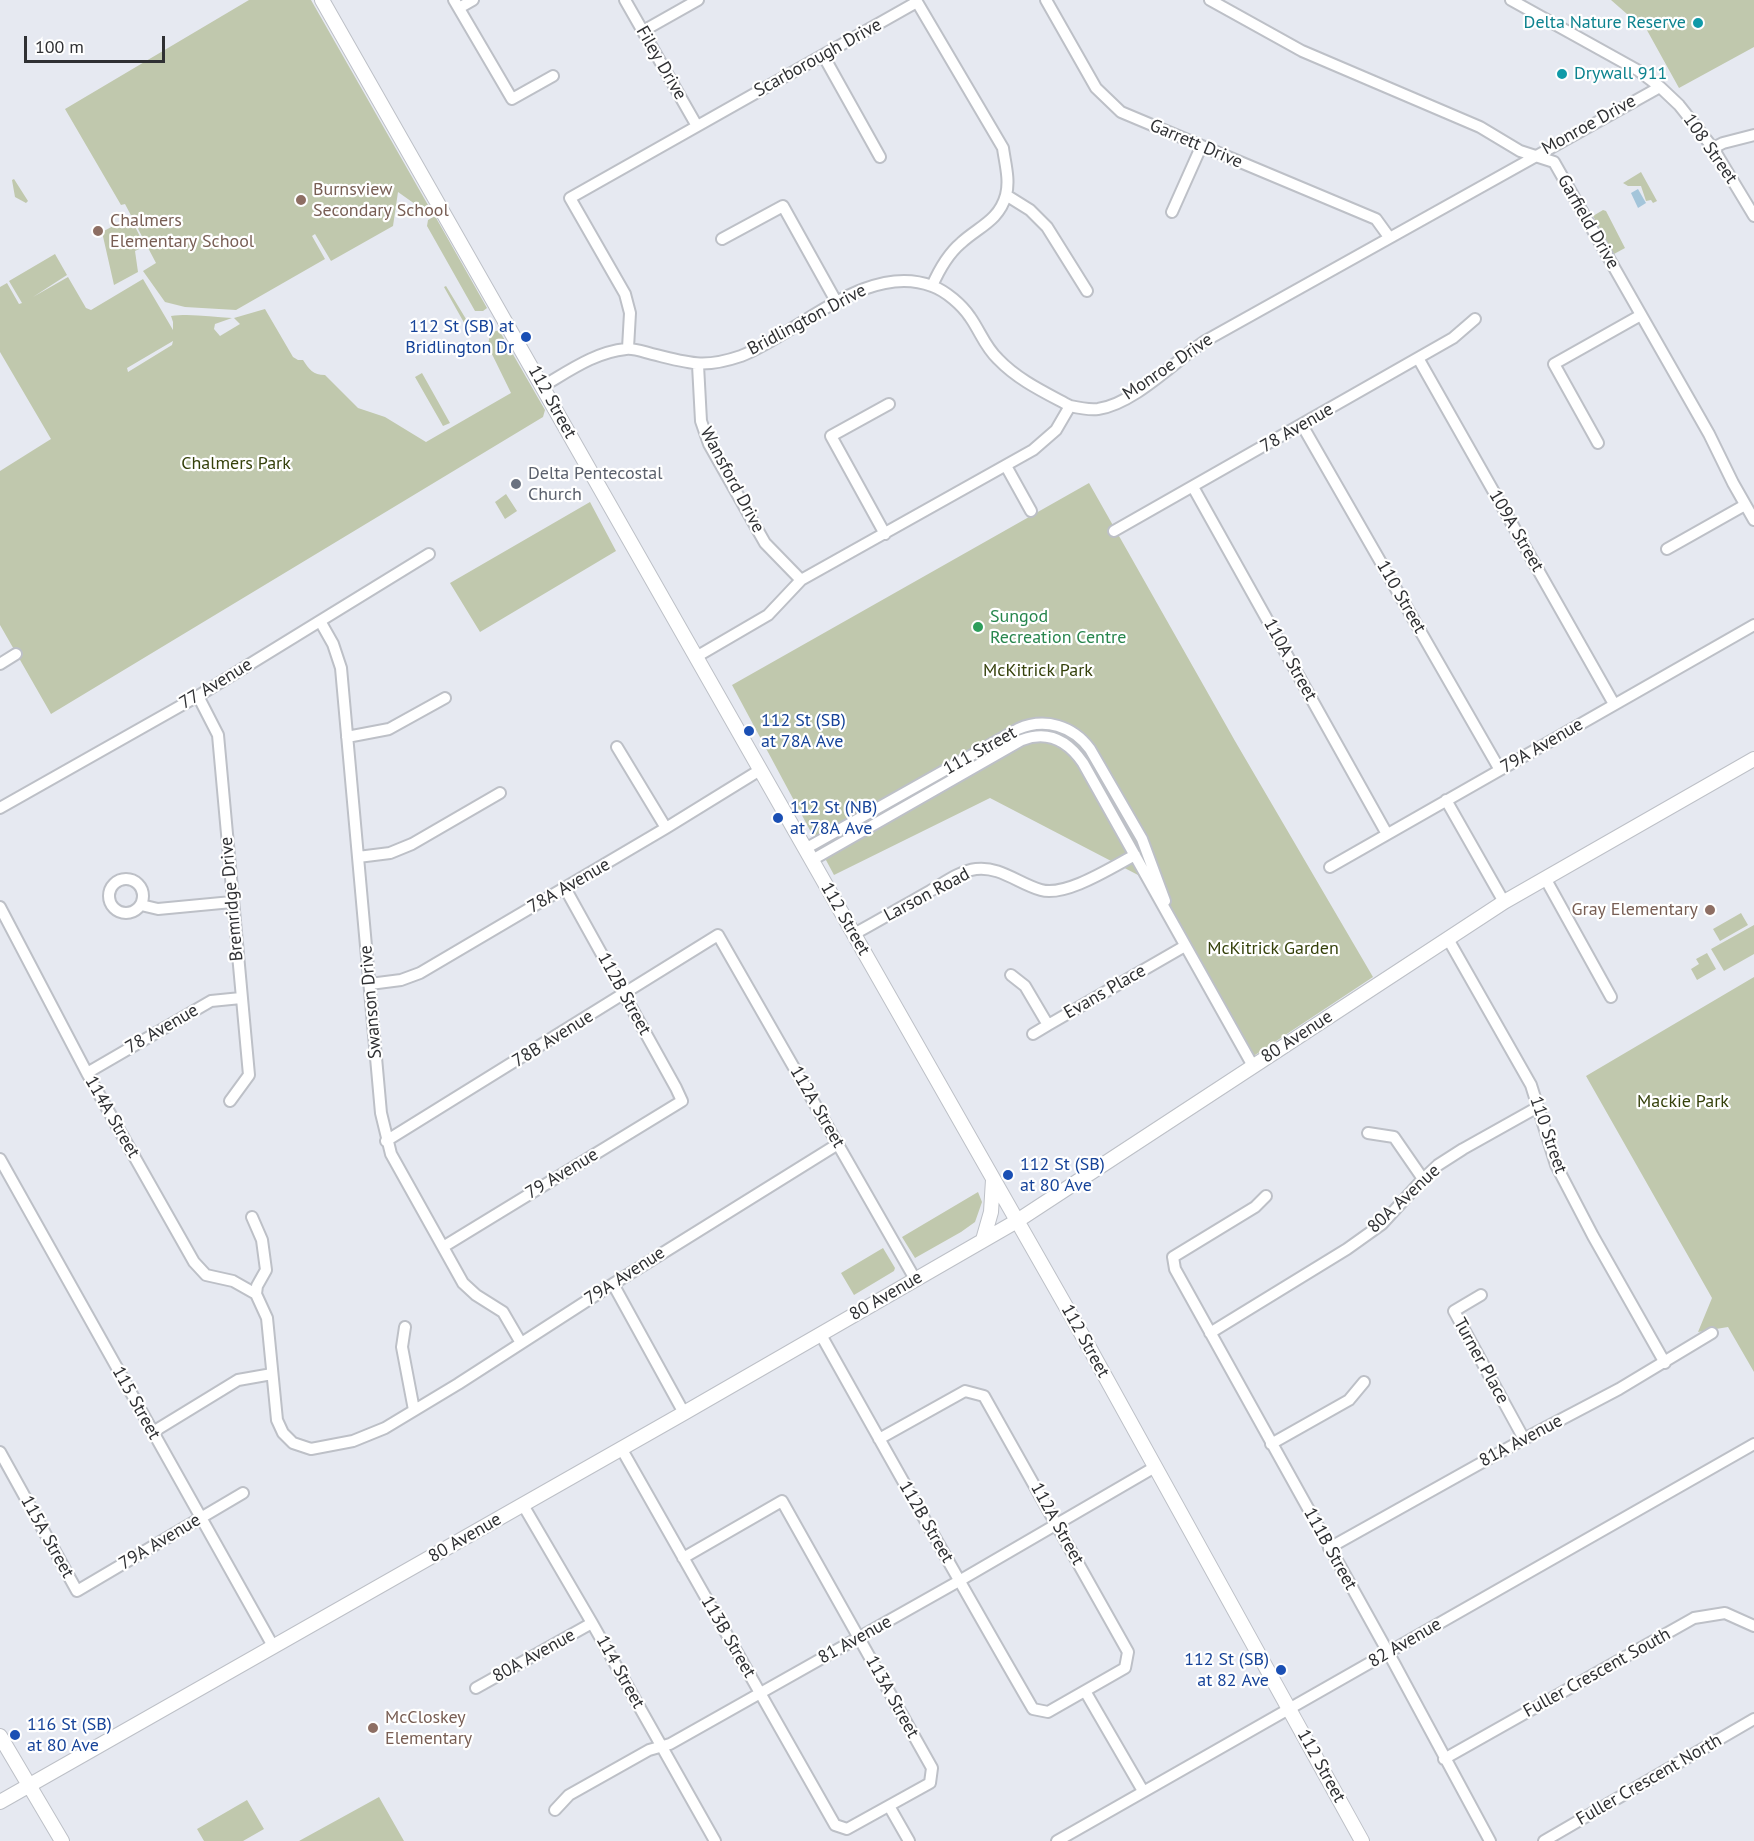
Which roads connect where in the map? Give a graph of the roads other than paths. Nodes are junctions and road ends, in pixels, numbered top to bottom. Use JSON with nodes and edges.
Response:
{"nodes":[{"id":1,"x":322,"y":0,"type":"edge"},
{"id":2,"x":473,"y":0,"type":"edge"},
{"id":3,"x":625,"y":0,"type":"edge"},
{"id":4,"x":698,"y":0,"type":"edge"},
{"id":5,"x":1046,"y":0,"type":"edge"},
{"id":6,"x":1210,"y":0,"type":"edge"},
{"id":7,"x":1511,"y":0,"type":"edge"},
{"id":8,"x":457,"y":4,"type":"edge"},
{"id":9,"x":642,"y":31,"type":"junction"},
{"id":10,"x":823,"y":55,"type":"junction"},
{"id":11,"x":553,"y":76,"type":"dead end"},
{"id":12,"x":1660,"y":87,"type":"junction"},
{"id":13,"x":697,"y":126,"type":"junction"},
{"id":14,"x":1754,"y":135,"type":"edge"},
{"id":15,"x":1201,"y":147,"type":"junction"},
{"id":16,"x":1713,"y":148,"type":"junction"},
{"id":17,"x":1534,"y":156,"type":"junction"},
{"id":18,"x":880,"y":157,"type":"dead end"},
{"id":19,"x":1006,"y":195,"type":"junction"},
{"id":20,"x":1172,"y":212,"type":"dead end"},
{"id":21,"x":1754,"y":216,"type":"edge"},
{"id":22,"x":1389,"y":237,"type":"junction"},
{"id":23,"x":722,"y":239,"type":"dead end"},
{"id":24,"x":932,"y":286,"type":"junction"},
{"id":25,"x":1087,"y":291,"type":"dead end"},
{"id":26,"x":837,"y":303,"type":"junction"},
{"id":27,"x":1641,"y":315,"type":"junction"},
{"id":28,"x":1475,"y":319,"type":"dead end"},
{"id":29,"x":628,"y":348,"type":"junction"},
{"id":30,"x":1418,"y":358,"type":"junction"},
{"id":31,"x":698,"y":365,"type":"junction"},
{"id":32,"x":543,"y":386,"type":"junction"},
{"id":33,"x":889,"y":404,"type":"dead end"},
{"id":34,"x":1070,"y":406,"type":"junction"},
{"id":35,"x":1302,"y":425,"type":"junction"},
{"id":36,"x":1598,"y":443,"type":"dead end"},
{"id":37,"x":1006,"y":466,"type":"junction"},
{"id":38,"x":1193,"y":487,"type":"junction"},
{"id":39,"x":1745,"y":505,"type":"junction"},
{"id":40,"x":1031,"y":511,"type":"dead end"},
{"id":41,"x":1754,"y":520,"type":"edge"},
{"id":42,"x":1114,"y":531,"type":"dead end"},
{"id":43,"x":885,"y":534,"type":"junction"},
{"id":44,"x":1667,"y":549,"type":"dead end"},
{"id":45,"x":429,"y":554,"type":"dead end"},
{"id":46,"x":801,"y":580,"type":"junction"},
{"id":47,"x":321,"y":621,"type":"junction"},
{"id":48,"x":1754,"y":625,"type":"edge"},
{"id":49,"x":16,"y":654,"type":"dead end"},
{"id":50,"x":696,"y":657,"type":"junction"},
{"id":51,"x":0,"y":664,"type":"edge"},
{"id":52,"x":198,"y":696,"type":"junction"},
{"id":53,"x":445,"y":698,"type":"dead end"},
{"id":54,"x":1614,"y":704,"type":"junction"},
{"id":55,"x":347,"y":737,"type":"junction"},
{"id":56,"x":617,"y":747,"type":"dead end"},
{"id":57,"x":1754,"y":759,"type":"edge"},
{"id":58,"x":760,"y":770,"type":"junction"},
{"id":59,"x":1500,"y":770,"type":"junction"},
{"id":60,"x":500,"y":793,"type":"dead end"},
{"id":61,"x":1446,"y":800,"type":"junction"},
{"id":62,"x":0,"y":808,"type":"edge"},
{"id":63,"x":666,"y":828,"type":"junction"},
{"id":64,"x":1387,"y":834,"type":"junction"},
{"id":65,"x":808,"y":855,"type":"junction"},
{"id":66,"x":1135,"y":855,"type":"junction"},
{"id":67,"x":358,"y":858,"type":"junction"},
{"id":68,"x":1330,"y":867,"type":"dead end"},
{"id":69,"x":1545,"y":878,"type":"junction"},
{"id":70,"x":565,"y":888,"type":"junction"},
{"id":71,"x":232,"y":902,"type":"junction"},
{"id":72,"x":1504,"y":902,"type":"junction"},
{"id":73,"x":141,"y":905,"type":"dead end"},
{"id":74,"x":0,"y":907,"type":"edge"},
{"id":75,"x":1167,"y":913,"type":"junction"},
{"id":76,"x":854,"y":934,"type":"junction"},
{"id":77,"x":718,"y":935,"type":"joint"},
{"id":78,"x":1448,"y":939,"type":"junction"},
{"id":79,"x":1185,"y":946,"type":"junction"},
{"id":80,"x":1011,"y":975,"type":"dead end"},
{"id":81,"x":370,"y":984,"type":"junction"},
{"id":82,"x":624,"y":995,"type":"junction"},
{"id":83,"x":1611,"y":997,"type":"dead end"},
{"id":84,"x":241,"y":998,"type":"junction"},
{"id":85,"x":1048,"y":1024,"type":"junction"},
{"id":86,"x":1033,"y":1034,"type":"dead end"},
{"id":87,"x":1253,"y":1066,"type":"junction"},
{"id":88,"x":87,"y":1073,"type":"junction"},
{"id":89,"x":230,"y":1101,"type":"dead end"},
{"id":90,"x":682,"y":1101,"type":"joint"},
{"id":91,"x":1538,"y":1107,"type":"junction"},
{"id":92,"x":1368,"y":1133,"type":"dead end"},
{"id":93,"x":386,"y":1141,"type":"junction"},
{"id":94,"x":838,"y":1144,"type":"junction"},
{"id":95,"x":0,"y":1159,"type":"edge"},
{"id":96,"x":1423,"y":1179,"type":"junction"},
{"id":97,"x":993,"y":1180,"type":"junction"},
{"id":98,"x":1266,"y":1196,"type":"dead end"},
{"id":99,"x":252,"y":1217,"type":"dead end"},
{"id":100,"x":1017,"y":1221,"type":"junction"},
{"id":101,"x":984,"y":1240,"type":"junction"},
{"id":102,"x":443,"y":1247,"type":"junction"},
{"id":103,"x":915,"y":1279,"type":"junction"},
{"id":104,"x":613,"y":1284,"type":"junction"},
{"id":105,"x":256,"y":1294,"type":"junction"},
{"id":106,"x":1480,"y":1295,"type":"dead end"},
{"id":107,"x":405,"y":1327,"type":"dead end"},
{"id":108,"x":1210,"y":1333,"type":"junction"},
{"id":109,"x":1712,"y":1333,"type":"dead end"},
{"id":110,"x":821,"y":1335,"type":"junction"},
{"id":111,"x":521,"y":1343,"type":"junction"},
{"id":112,"x":1665,"y":1363,"type":"junction"},
{"id":113,"x":272,"y":1374,"type":"junction"},
{"id":114,"x":1364,"y":1382,"type":"dead end"},
{"id":115,"x":414,"y":1410,"type":"junction"},
{"id":116,"x":684,"y":1413,"type":"junction"},
{"id":117,"x":153,"y":1432,"type":"junction"},
{"id":118,"x":879,"y":1439,"type":"junction"},
{"id":119,"x":1524,"y":1439,"type":"junction"},
{"id":120,"x":1271,"y":1444,"type":"junction"},
{"id":121,"x":1754,"y":1444,"type":"edge"},
{"id":122,"x":621,"y":1448,"type":"junction"},
{"id":123,"x":0,"y":1452,"type":"edge"},
{"id":124,"x":1155,"y":1467,"type":"junction"},
{"id":125,"x":243,"y":1493,"type":"dead end"},
{"id":126,"x":523,"y":1505,"type":"junction"},
{"id":127,"x":201,"y":1518,"type":"junction"},
{"id":128,"x":1057,"y":1523,"type":"junction"},
{"id":129,"x":1329,"y":1548,"type":"junction"},
{"id":130,"x":683,"y":1558,"type":"junction"},
{"id":131,"x":959,"y":1581,"type":"junction"},
{"id":132,"x":77,"y":1591,"type":"joint"},
{"id":133,"x":592,"y":1623,"type":"junction"},
{"id":134,"x":1754,"y":1626,"type":"edge"},
{"id":135,"x":859,"y":1638,"type":"junction"},
{"id":136,"x":273,"y":1646,"type":"junction"},
{"id":137,"x":1388,"y":1653,"type":"junction"},
{"id":138,"x":476,"y":1689,"type":"dead end"},
{"id":139,"x":1085,"y":1691,"type":"junction"},
{"id":140,"x":760,"y":1693,"type":"junction"},
{"id":141,"x":1289,"y":1709,"type":"junction"},
{"id":142,"x":1754,"y":1719,"type":"edge"},
{"id":143,"x":0,"y":1736,"type":"edge"},
{"id":144,"x":661,"y":1747,"type":"junction"},
{"id":145,"x":1444,"y":1759,"type":"junction"},
{"id":146,"x":29,"y":1786,"type":"junction"},
{"id":147,"x":1143,"y":1791,"type":"junction"},
{"id":148,"x":0,"y":1802,"type":"edge"},
{"id":149,"x":889,"y":1806,"type":"junction"},
{"id":150,"x":555,"y":1810,"type":"dead end"},
{"id":151,"x":62,"y":1841,"type":"edge"},
{"id":152,"x":715,"y":1841,"type":"edge"},
{"id":153,"x":909,"y":1841,"type":"edge"},
{"id":154,"x":1056,"y":1841,"type":"edge"},
{"id":155,"x":1362,"y":1841,"type":"edge"},
{"id":156,"x":1490,"y":1841,"type":"edge"},
{"id":157,"x":1544,"y":1841,"type":"edge"}],
"edges":[{"from":1,"to":32,"type":"street","name":"112 Street"},
{"from":2,"to":8,"type":"street"},
{"from":3,"to":9,"type":"street","name":"Filey Drive"},
{"from":4,"to":9,"type":"street"},
{"from":5,"to":15,"type":"street","name":"Garrett Drive"},
{"from":6,"to":17,"type":"street","name":"Garfield Drive"},
{"from":7,"to":12,"type":"street","name":"108 Street"},
{"from":8,"to":11,"type":"street"},
{"from":9,"to":13,"type":"street","name":"Filey Drive"},
{"from":10,"to":13,"type":"street","name":"Scarborough Drive"},
{"from":10,"to":18,"type":"street"},
{"from":10,"to":19,"type":"street","name":"Scarborough Drive"},
{"from":12,"to":16,"type":"street","name":"108 Street"},
{"from":12,"to":17,"type":"street","name":"Monroe Drive"},
{"from":13,"to":29,"type":"street","name":"Scarborough Drive"},
{"from":14,"to":16,"type":"street"},
{"from":15,"to":20,"type":"street"},
{"from":15,"to":22,"type":"street","name":"Garrett Drive"},
{"from":16,"to":21,"type":"street","name":"108 Street"},
{"from":17,"to":22,"type":"street","name":"Monroe Drive"},
{"from":17,"to":27,"type":"street","name":"Garfield Drive"},
{"from":19,"to":24,"type":"street"},
{"from":19,"to":25,"type":"street"},
{"from":22,"to":34,"type":"street","name":"Monroe Drive"},
{"from":23,"to":26,"type":"street"},
{"from":24,"to":26,"type":"street","name":"Bridlington Drive"},
{"from":24,"to":34,"type":"street","name":"Bridlington Drive"},
{"from":26,"to":31,"type":"street","name":"Bridlington Drive"},
{"from":27,"to":36,"type":"street"},
{"from":27,"to":39,"type":"street","name":"Garfield Drive"},
{"from":28,"to":30,"type":"street","name":"78 Avenue"},
{"from":29,"to":31,"type":"street","name":"Bridlington Drive"},
{"from":29,"to":32,"type":"street","name":"Bridlington Drive"},
{"from":30,"to":35,"type":"street","name":"78 Avenue"},
{"from":30,"to":54,"type":"street","name":"109A Street"},
{"from":31,"to":46,"type":"street","name":"Wansford Drive"},
{"from":32,"to":50,"type":"street","name":"112 Street"},
{"from":33,"to":43,"type":"street"},
{"from":34,"to":37,"type":"street"},
{"from":35,"to":38,"type":"street","name":"78 Avenue"},
{"from":35,"to":59,"type":"street","name":"110 Street"},
{"from":37,"to":40,"type":"street"},
{"from":37,"to":43,"type":"street"},
{"from":38,"to":42,"type":"street","name":"78 Avenue"},
{"from":38,"to":64,"type":"street","name":"110A Street"},
{"from":39,"to":41,"type":"street","name":"Garfield Drive"},
{"from":39,"to":44,"type":"street"},
{"from":43,"to":46,"type":"street"},
{"from":45,"to":47,"type":"street","name":"77 Avenue"},
{"from":46,"to":50,"type":"street"},
{"from":47,"to":52,"type":"street","name":"77 Avenue"},
{"from":47,"to":55,"type":"street","name":"Swanson Drive"},
{"from":48,"to":54,"type":"street","name":"79A Avenue"},
{"from":49,"to":51,"type":"street"},
{"from":50,"to":58,"type":"street","name":"112 Street"},
{"from":52,"to":62,"type":"street","name":"77 Avenue"},
{"from":52,"to":71,"type":"street","name":"Bremridge Drive"},
{"from":53,"to":55,"type":"street"},
{"from":54,"to":59,"type":"street","name":"79A Avenue"},
{"from":55,"to":67,"type":"street","name":"Swanson Drive"},
{"from":56,"to":63,"type":"street"},
{"from":57,"to":69,"type":"street","name":"80 Avenue"},
{"from":58,"to":63,"type":"street","name":"78A Avenue"},
{"from":58,"to":65,"type":"street","name":"112 Street"},
{"from":59,"to":61,"type":"street","name":"79A Avenue"},
{"from":60,"to":67,"type":"street"},
{"from":61,"to":64,"type":"street","name":"79A Avenue"},
{"from":61,"to":72,"type":"street"},
{"from":63,"to":70,"type":"street","name":"78A Avenue"},
{"from":64,"to":68,"type":"street","name":"79A Avenue"},
{"from":65,"to":66,"type":"street","name":"111 Street"},
{"from":65,"to":75,"type":"street","name":"111 Street"},
{"from":65,"to":76,"type":"street","name":"112 Street"},
{"from":66,"to":75,"type":"street","name":"111 Street"},
{"from":66,"to":76,"type":"street","name":"Larson Road"},
{"from":67,"to":81,"type":"street","name":"Swanson Drive"},
{"from":69,"to":72,"type":"street","name":"80 Avenue"},
{"from":69,"to":83,"type":"street"},
{"from":70,"to":81,"type":"street","name":"78A Avenue"},
{"from":70,"to":82,"type":"street","name":"112B Street"},
{"from":71,"to":73,"type":"street"},
{"from":71,"to":84,"type":"street","name":"Bremridge Drive"},
{"from":72,"to":78,"type":"street","name":"80 Avenue"},
{"from":74,"to":88,"type":"street","name":"114A Street"},
{"from":75,"to":79,"type":"street","name":"111 Street"},
{"from":76,"to":97,"type":"street","name":"112 Street"},
{"from":77,"to":82,"type":"street","name":"78B Avenue"},
{"from":77,"to":94,"type":"street","name":"112A Street"},
{"from":78,"to":87,"type":"street","name":"80 Avenue"},
{"from":78,"to":91,"type":"street","name":"110 Street"},
{"from":79,"to":85,"type":"street","name":"Evans Place"},
{"from":79,"to":87,"type":"street","name":"111 Street"},
{"from":80,"to":85,"type":"street","name":"Evans Place"},
{"from":81,"to":93,"type":"street","name":"Swanson Drive"},
{"from":82,"to":90,"type":"street","name":"112B Street"},
{"from":82,"to":93,"type":"street","name":"78B Avenue"},
{"from":84,"to":88,"type":"street","name":"78 Avenue"},
{"from":84,"to":89,"type":"street","name":"Bremridge Drive"},
{"from":85,"to":86,"type":"street"},
{"from":87,"to":100,"type":"street","name":"80 Avenue"},
{"from":88,"to":105,"type":"street","name":"114A Street"},
{"from":90,"to":102,"type":"street","name":"79 Avenue"},
{"from":91,"to":96,"type":"street","name":"80A Avenue"},
{"from":91,"to":112,"type":"street","name":"110 Street"},
{"from":92,"to":96,"type":"street"},
{"from":93,"to":102,"type":"street","name":"Swanson Drive"},
{"from":94,"to":103,"type":"street","name":"112A Street"},
{"from":94,"to":104,"type":"street","name":"79A Avenue"},
{"from":95,"to":117,"type":"street","name":"115 Street"},
{"from":96,"to":108,"type":"street","name":"80A Avenue"},
{"from":97,"to":100,"type":"street","name":"112 Street"},
{"from":97,"to":101,"type":"street"},
{"from":98,"to":108,"type":"street","name":"111B Street"},
{"from":99,"to":105,"type":"street"},
{"from":100,"to":101,"type":"street","name":"80 Avenue"},
{"from":100,"to":124,"type":"street","name":"112 Street"},
{"from":101,"to":103,"type":"street","name":"80 Avenue"},
{"from":102,"to":111,"type":"street","name":"Swanson Drive"},
{"from":103,"to":110,"type":"street","name":"80 Avenue"},
{"from":104,"to":111,"type":"street","name":"79A Avenue"},
{"from":104,"to":116,"type":"street"},
{"from":105,"to":113,"type":"street"},
{"from":106,"to":119,"type":"street","name":"Turner Place"},
{"from":107,"to":115,"type":"street"},
{"from":108,"to":120,"type":"street","name":"111B Street"},
{"from":109,"to":112,"type":"street","name":"81A Avenue"},
{"from":110,"to":116,"type":"street","name":"80 Avenue"},
{"from":110,"to":118,"type":"street","name":"112B Street"},
{"from":111,"to":115,"type":"street","name":"79A Avenue"},
{"from":112,"to":119,"type":"street","name":"81A Avenue"},
{"from":113,"to":115,"type":"street","name":"79A Avenue"},
{"from":113,"to":117,"type":"street"},
{"from":114,"to":120,"type":"street"},
{"from":116,"to":122,"type":"street","name":"80 Avenue"},
{"from":117,"to":127,"type":"street","name":"115 Street"},
{"from":118,"to":128,"type":"street","name":"112A Street"},
{"from":118,"to":131,"type":"street","name":"112B Street"},
{"from":119,"to":129,"type":"street","name":"81A Avenue"},
{"from":120,"to":129,"type":"street","name":"111B Street"},
{"from":121,"to":137,"type":"street","name":"82 Avenue"},
{"from":122,"to":126,"type":"street","name":"80 Avenue"},
{"from":122,"to":130,"type":"street","name":"113B Street"},
{"from":123,"to":132,"type":"street","name":"115A Street"},
{"from":124,"to":128,"type":"street","name":"81 Avenue"},
{"from":124,"to":141,"type":"street","name":"112 Street"},
{"from":125,"to":127,"type":"street","name":"79A Avenue"},
{"from":126,"to":133,"type":"street","name":"114 Street"},
{"from":126,"to":136,"type":"street","name":"80 Avenue"},
{"from":127,"to":132,"type":"street","name":"79A Avenue"},
{"from":127,"to":136,"type":"street","name":"115 Street"},
{"from":128,"to":131,"type":"street","name":"81 Avenue"},
{"from":128,"to":139,"type":"street","name":"112A Street"},
{"from":129,"to":137,"type":"street","name":"111B Street"},
{"from":130,"to":135,"type":"street","name":"113A Street"},
{"from":130,"to":140,"type":"street","name":"113B Street"},
{"from":131,"to":135,"type":"street","name":"81 Avenue"},
{"from":131,"to":139,"type":"street","name":"112B Street"},
{"from":133,"to":138,"type":"street","name":"80A Avenue"},
{"from":133,"to":144,"type":"street","name":"114 Street"},
{"from":134,"to":145,"type":"street","name":"Fuller Crescent South"},
{"from":135,"to":140,"type":"street","name":"81 Avenue"},
{"from":135,"to":149,"type":"street","name":"113A Street"},
{"from":136,"to":146,"type":"street","name":"80 Avenue"},
{"from":137,"to":141,"type":"street","name":"82 Avenue"},
{"from":137,"to":145,"type":"street","name":"111B Street"},
{"from":139,"to":147,"type":"street"},
{"from":140,"to":144,"type":"street","name":"81 Avenue"},
{"from":140,"to":149,"type":"street","name":"113B Street"},
{"from":141,"to":147,"type":"street","name":"82 Avenue"},
{"from":141,"to":155,"type":"street","name":"112 Street"},
{"from":142,"to":157,"type":"street","name":"Fuller Crescent North"},
{"from":143,"to":146,"type":"street"},
{"from":144,"to":150,"type":"street","name":"81 Avenue"},
{"from":144,"to":152,"type":"street","name":"114 Street"},
{"from":145,"to":156,"type":"street","name":"111B Street"},
{"from":146,"to":148,"type":"street","name":"80 Avenue"},
{"from":146,"to":151,"type":"street"},
{"from":147,"to":154,"type":"street","name":"82 Avenue"},
{"from":149,"to":153,"type":"street"}]}
